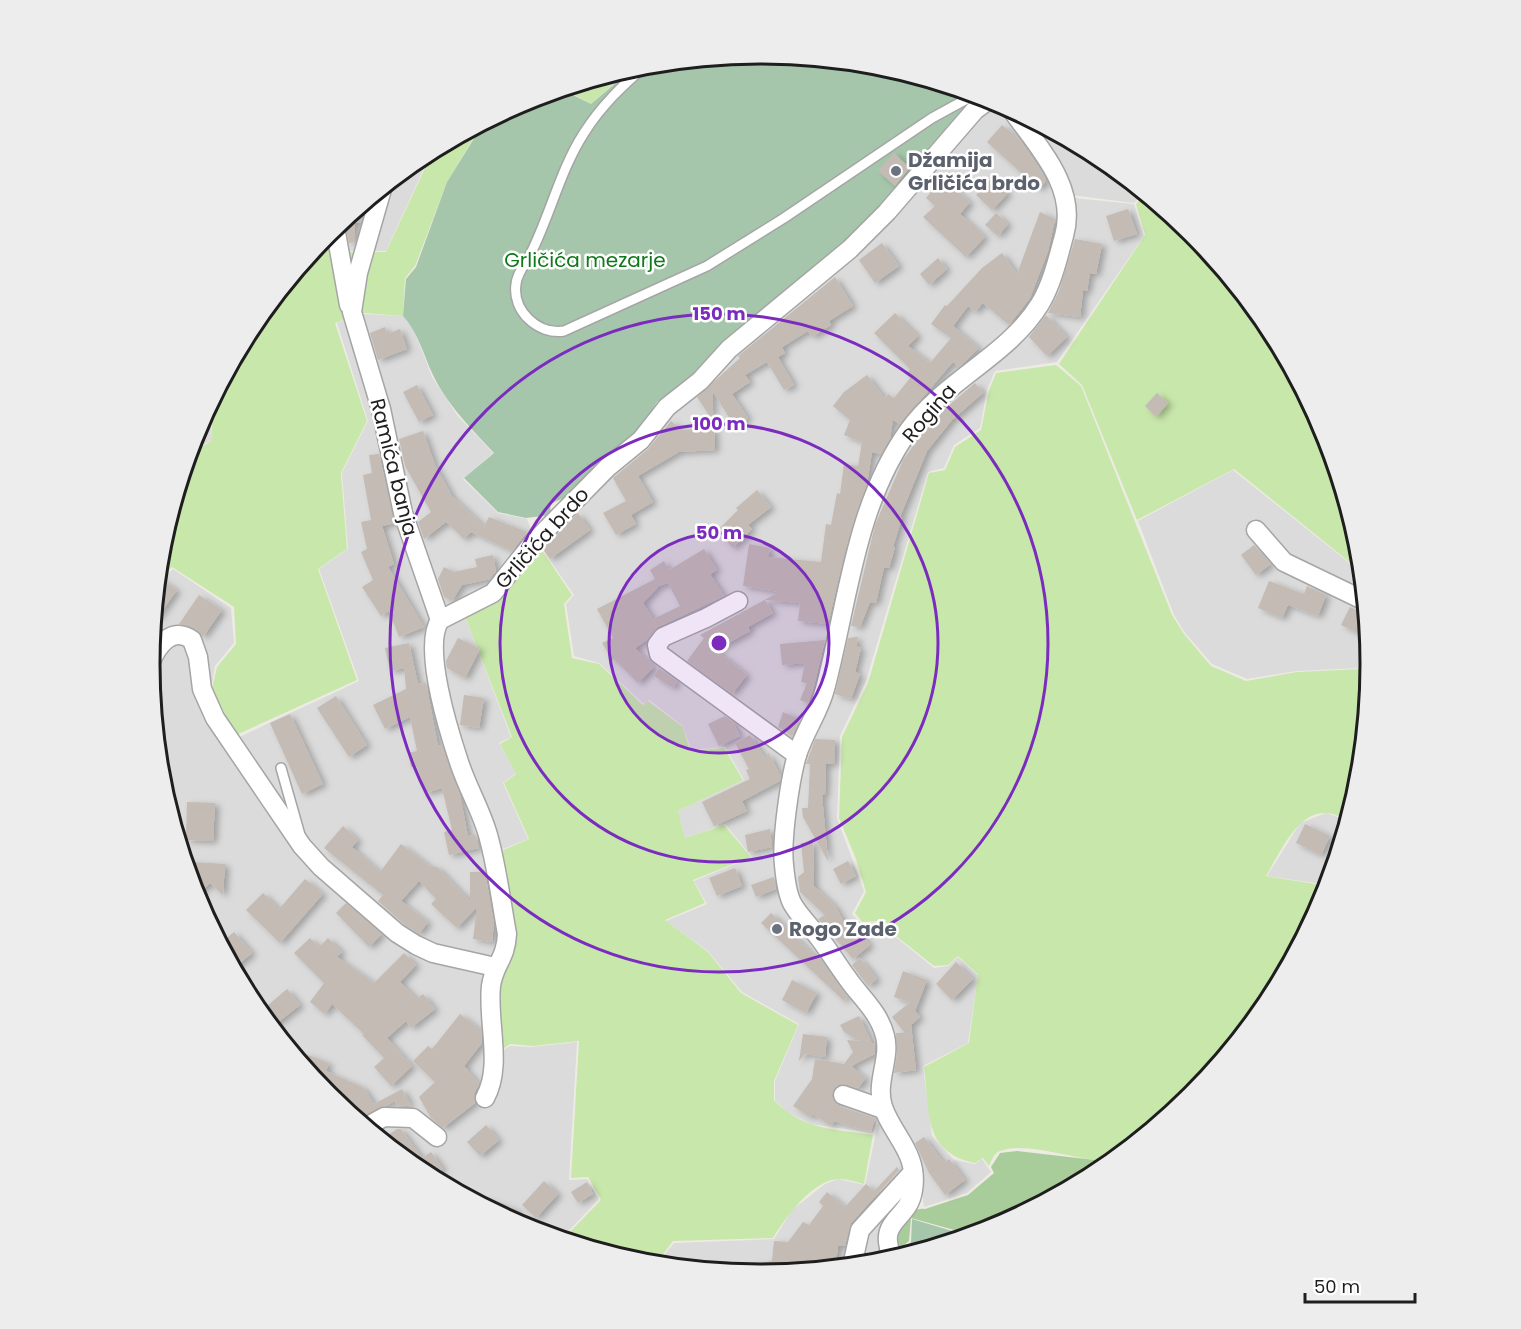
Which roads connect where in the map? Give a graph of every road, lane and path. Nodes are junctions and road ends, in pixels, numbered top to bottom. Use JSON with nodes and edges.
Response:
{"nodes":[{"id":1,"x":629,"y":79,"type":"edge"},
{"id":2,"x":964,"y":100,"type":"edge"},
{"id":3,"x":980,"y":106,"type":"edge"},
{"id":4,"x":1021,"y":124,"type":"edge"},
{"id":5,"x":378,"y":202,"type":"edge"},
{"id":6,"x":337,"y":239,"type":"edge"},
{"id":7,"x":352,"y":312,"type":"junction"},
{"id":8,"x":1256,"y":530,"type":"dead end"},
{"id":9,"x":1356,"y":597,"type":"edge"},
{"id":10,"x":738,"y":601,"type":"dead end"},
{"id":11,"x":441,"y":620,"type":"junction"},
{"id":12,"x":161,"y":646,"type":"edge"},
{"id":13,"x":797,"y":755,"type":"junction"},
{"id":14,"x":281,"y":768,"type":"dead end"},
{"id":15,"x":303,"y":846,"type":"junction"},
{"id":16,"x":495,"y":966,"type":"junction"},
{"id":17,"x":843,"y":1095,"type":"dead end"},
{"id":18,"x":485,"y":1098,"type":"dead end"},
{"id":19,"x":883,"y":1109,"type":"junction"},
{"id":20,"x":373,"y":1123,"type":"edge"},
{"id":21,"x":437,"y":1137,"type":"dead end"},
{"id":22,"x":914,"y":1172,"type":"junction"},
{"id":23,"x":889,"y":1250,"type":"edge"},
{"id":24,"x":854,"y":1257,"type":"edge"}],
"edges":[{"from":1,"to":2,"type":"lane"},
{"from":3,"to":11,"type":"street","name":"Grličića brdo"},
{"from":4,"to":13,"type":"street","name":"Rogina"},
{"from":5,"to":7,"type":"street","name":"Ramića banja"},
{"from":6,"to":7,"type":"street","name":"Ramića banja"},
{"from":7,"to":11,"type":"street","name":"Ramića banja"},
{"from":8,"to":9,"type":"street"},
{"from":10,"to":13,"type":"street"},
{"from":11,"to":16,"type":"street"},
{"from":12,"to":15,"type":"street"},
{"from":13,"to":19,"type":"street","name":"Rogina"},
{"from":14,"to":15,"type":"lane"},
{"from":15,"to":16,"type":"street"},
{"from":16,"to":18,"type":"street"},
{"from":17,"to":19,"type":"street"},
{"from":19,"to":22,"type":"street"},
{"from":20,"to":21,"type":"street"},
{"from":22,"to":23,"type":"street"},
{"from":22,"to":24,"type":"street"}]}
